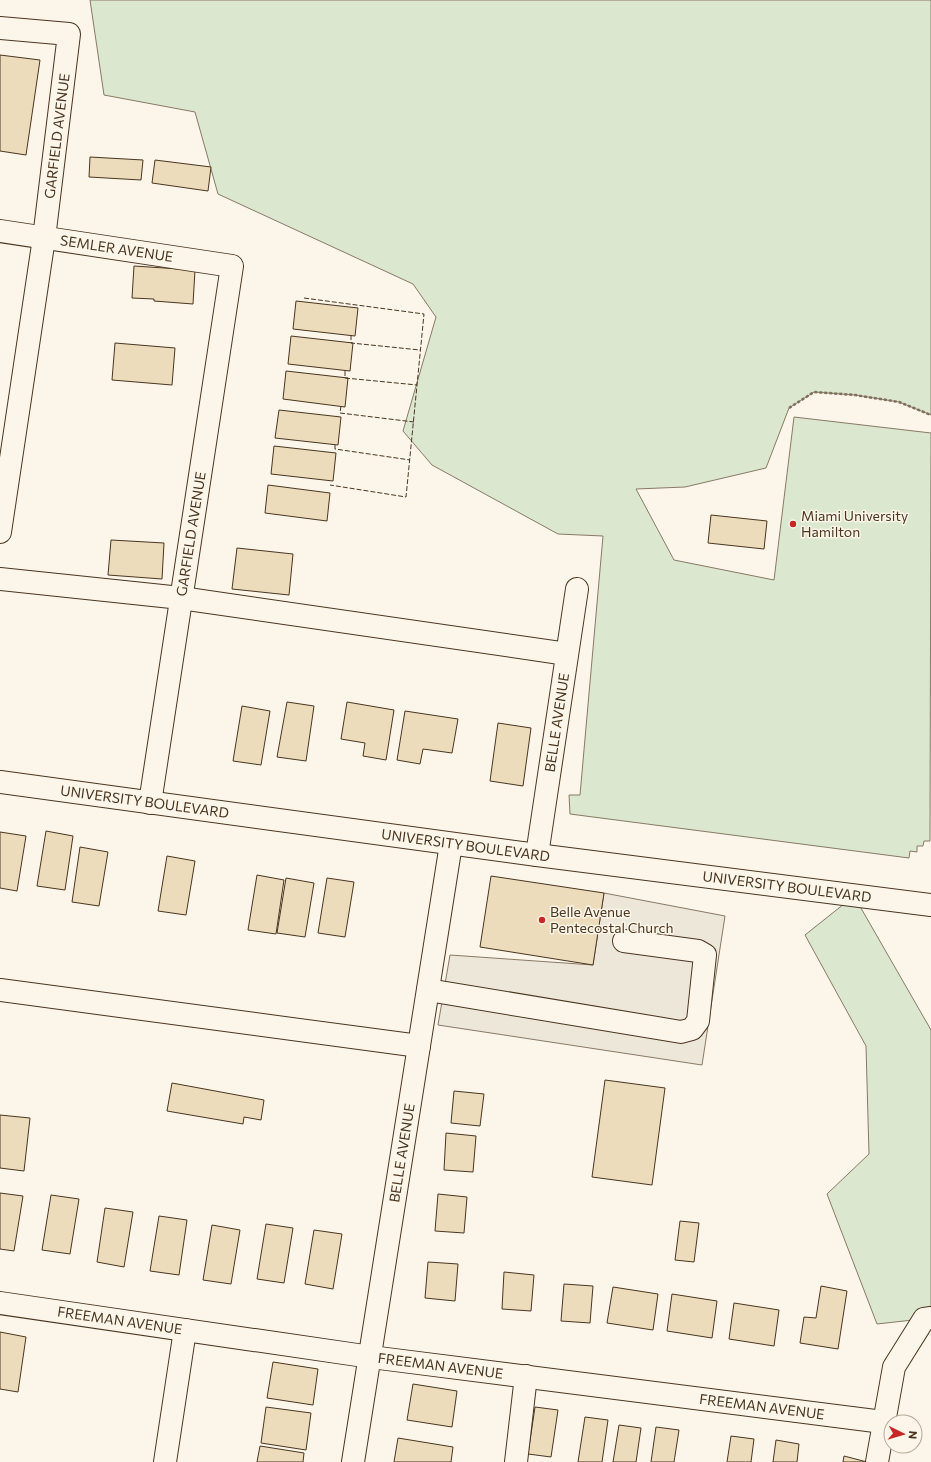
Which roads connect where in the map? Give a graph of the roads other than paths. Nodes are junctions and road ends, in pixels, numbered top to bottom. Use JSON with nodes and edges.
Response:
{"nodes":[{"id":1,"x":0,"y":28,"type":"edge"},
{"id":2,"x":0,"y":231,"type":"edge"},
{"id":3,"x":44,"y":238,"type":"junction"},
{"id":4,"x":232,"y":266,"type":"joint"},
{"id":5,"x":0,"y":532,"type":"edge"},
{"id":6,"x":0,"y":579,"type":"edge"},
{"id":7,"x":577,"y":589,"type":"dead end"},
{"id":8,"x":181,"y":598,"type":"junction"},
{"id":9,"x":567,"y":654,"type":"junction"},
{"id":10,"x":0,"y":782,"type":"edge"},
{"id":11,"x":150,"y":802,"type":"junction"},
{"id":12,"x":451,"y":844,"type":"junction"},
{"id":13,"x":537,"y":855,"type":"junction"},
{"id":14,"x":931,"y":905,"type":"edge"},
{"id":15,"x":624,"y":941,"type":"dead end"},
{"id":16,"x":0,"y":990,"type":"edge"},
{"id":17,"x":428,"y":990,"type":"junction"},
{"id":18,"x":419,"y":1046,"type":"junction"},
{"id":19,"x":0,"y":1303,"type":"edge"},
{"id":20,"x":928,"y":1318,"type":"edge"},
{"id":21,"x":185,"y":1330,"type":"junction"},
{"id":22,"x":371,"y":1357,"type":"junction"},
{"id":23,"x":526,"y":1376,"type":"junction"},
{"id":24,"x":885,"y":1414,"type":"edge"},
{"id":25,"x":883,"y":1422,"type":"joint"},
{"id":26,"x":165,"y":1462,"type":"edge"},
{"id":27,"x":353,"y":1462,"type":"edge"},
{"id":28,"x":516,"y":1462,"type":"edge"},
{"id":29,"x":877,"y":1462,"type":"edge"}],
"edges":[{"from":1,"to":3,"type":"street","name":"GARFIELD AVENUE"},
{"from":2,"to":3,"type":"street","name":"SEMLER AVENUE"},
{"from":3,"to":4,"type":"street","name":"SEMLER AVENUE"},
{"from":3,"to":5,"type":"street","name":"GARFIELD AVENUE"},
{"from":4,"to":8,"type":"street","name":"GARFIELD AVENUE"},
{"from":6,"to":8,"type":"street"},
{"from":7,"to":9,"type":"street","name":"BELLE AVENUE"},
{"from":8,"to":9,"type":"street"},
{"from":8,"to":11,"type":"street","name":"GARFIELD AVENUE"},
{"from":9,"to":13,"type":"street","name":"BELLE AVENUE"},
{"from":10,"to":11,"type":"street","name":"UNIVERSITY BOULEVARD"},
{"from":11,"to":12,"type":"street","name":"UNIVERSITY BOULEVARD"},
{"from":12,"to":13,"type":"street","name":"UNIVERSITY BOULEVARD"},
{"from":12,"to":17,"type":"street","name":"BELLE AVENUE"},
{"from":13,"to":14,"type":"street","name":"UNIVERSITY BOULEVARD"},
{"from":15,"to":17,"type":"street"},
{"from":16,"to":18,"type":"street"},
{"from":17,"to":18,"type":"street","name":"BELLE AVENUE"},
{"from":18,"to":22,"type":"street","name":"BELLE AVENUE"},
{"from":19,"to":21,"type":"street","name":"FREEMAN AVENUE"},
{"from":20,"to":24,"type":"street"},
{"from":21,"to":22,"type":"street","name":"FREEMAN AVENUE"},
{"from":21,"to":26,"type":"street"},
{"from":22,"to":23,"type":"street","name":"FREEMAN AVENUE"},
{"from":22,"to":27,"type":"street","name":"BELLE AVENUE"},
{"from":23,"to":25,"type":"street","name":"FREEMAN AVENUE"},
{"from":23,"to":28,"type":"street"},
{"from":25,"to":29,"type":"street"}]}
